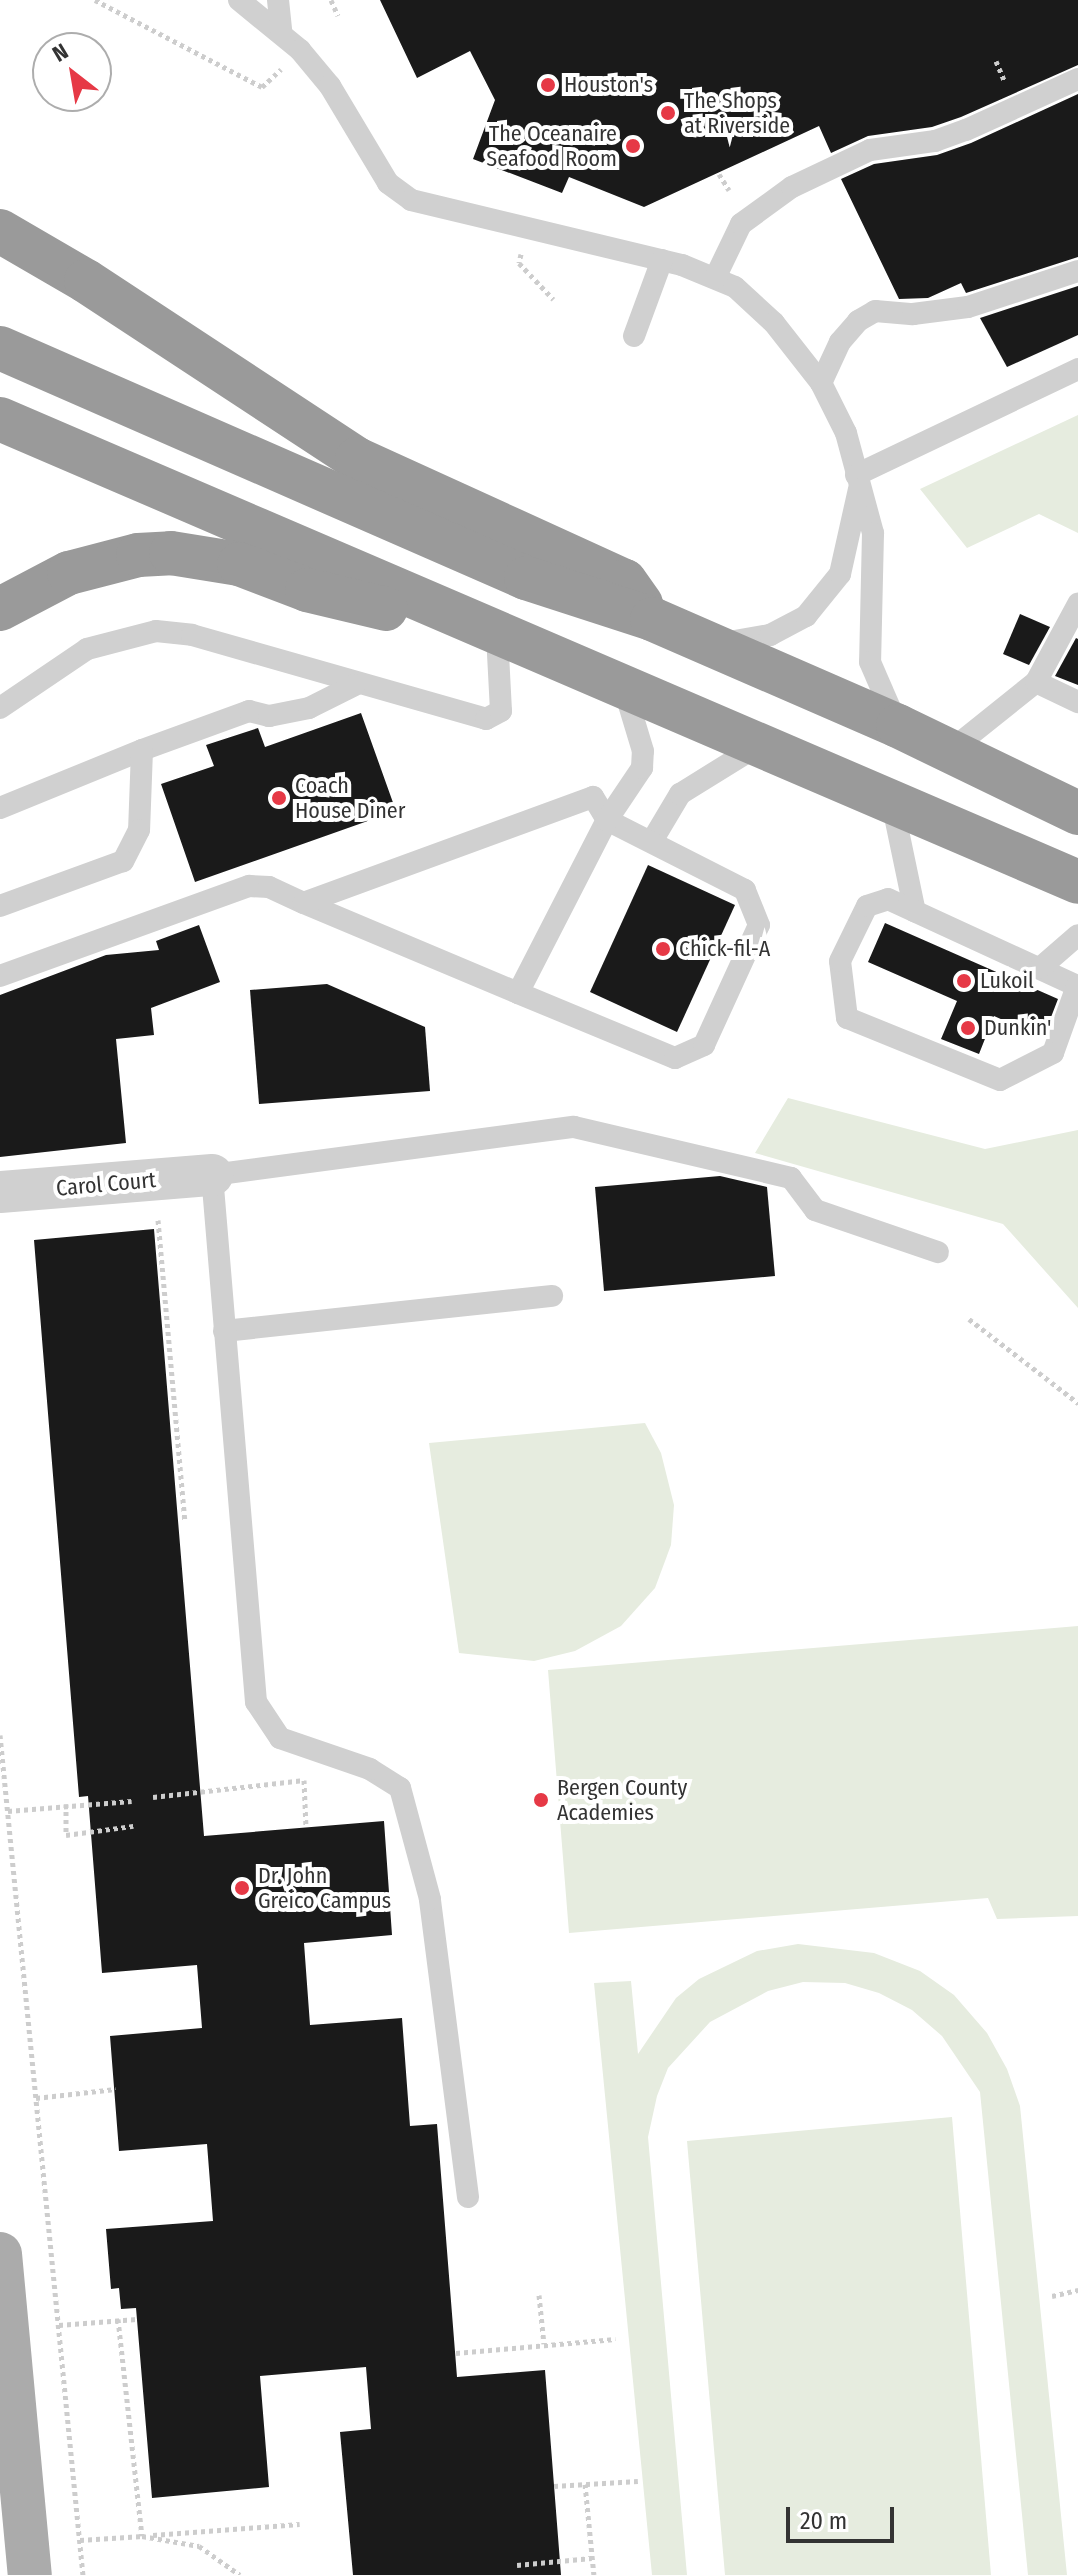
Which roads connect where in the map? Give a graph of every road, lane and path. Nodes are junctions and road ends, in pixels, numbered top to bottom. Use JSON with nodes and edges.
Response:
{"nodes":[{"id":1,"x":95,"y":0,"type":"edge"},
{"id":2,"x":239,"y":0,"type":"edge"},
{"id":3,"x":278,"y":0,"type":"edge"},
{"id":4,"x":331,"y":0,"type":"edge"},
{"id":5,"x":338,"y":16,"type":"dead end"},
{"id":6,"x":281,"y":31,"type":"junction"},
{"id":7,"x":300,"y":50,"type":"junction"},
{"id":8,"x":1078,"y":79,"type":"edge"},
{"id":9,"x":719,"y":174,"type":"dead end"},
{"id":10,"x":729,"y":190,"type":"dead end"},
{"id":11,"x":0,"y":231,"type":"edge"},
{"id":12,"x":662,"y":260,"type":"junction"},
{"id":13,"x":1078,"y":271,"type":"edge"},
{"id":14,"x":715,"y":278,"type":"junction"},
{"id":15,"x":634,"y":336,"type":"dead end"},
{"id":16,"x":0,"y":348,"type":"edge"},
{"id":17,"x":1078,"y":369,"type":"edge"},
{"id":18,"x":821,"y":383,"type":"junction"},
{"id":19,"x":0,"y":419,"type":"edge"},
{"id":20,"x":857,"y":481,"type":"junction"},
{"id":21,"x":1078,"y":604,"type":"edge"},
{"id":22,"x":0,"y":609,"type":"edge"},
{"id":23,"x":652,"y":619,"type":"junction"},
{"id":24,"x":497,"y":635,"type":"junction"},
{"id":25,"x":711,"y":645,"type":"junction"},
{"id":26,"x":1036,"y":682,"type":"junction"},
{"id":27,"x":355,"y":685,"type":"junction"},
{"id":28,"x":623,"y":687,"type":"junction"},
{"id":29,"x":1078,"y":702,"type":"edge"},
{"id":30,"x":0,"y":708,"type":"edge"},
{"id":31,"x":898,"y":726,"type":"junction"},
{"id":32,"x":759,"y":745,"type":"junction"},
{"id":33,"x":142,"y":750,"type":"junction"},
{"id":34,"x":951,"y":750,"type":"junction"},
{"id":35,"x":892,"y":802,"type":"junction"},
{"id":36,"x":0,"y":808,"type":"edge"},
{"id":37,"x":1078,"y":813,"type":"edge"},
{"id":38,"x":607,"y":820,"type":"junction"},
{"id":39,"x":652,"y":841,"type":"junction"},
{"id":40,"x":1078,"y":882,"type":"edge"},
{"id":41,"x":304,"y":903,"type":"junction"},
{"id":42,"x":0,"y":906,"type":"edge"},
{"id":43,"x":915,"y":912,"type":"junction"},
{"id":44,"x":1078,"y":935,"type":"edge"},
{"id":45,"x":1040,"y":968,"type":"junction"},
{"id":46,"x":0,"y":976,"type":"edge"},
{"id":47,"x":518,"y":993,"type":"junction"},
{"id":48,"x":212,"y":1175,"type":"junction"},
{"id":49,"x":0,"y":1192,"type":"edge"},
{"id":50,"x":158,"y":1220,"type":"dead end"},
{"id":51,"x":938,"y":1252,"type":"dead end"},
{"id":52,"x":552,"y":1296,"type":"dead end"},
{"id":53,"x":969,"y":1319,"type":"dead end"},
{"id":54,"x":224,"y":1331,"type":"junction"},
{"id":55,"x":1078,"y":1403,"type":"edge"},
{"id":56,"x":185,"y":1521,"type":"dead end"},
{"id":57,"x":0,"y":1735,"type":"edge"},
{"id":58,"x":153,"y":1797,"type":"dead end"},
{"id":59,"x":132,"y":1801,"type":"dead end"},
{"id":60,"x":66,"y":1804,"type":"junction"},
{"id":61,"x":8,"y":1811,"type":"junction"},
{"id":62,"x":133,"y":1826,"type":"dead end"},
{"id":63,"x":306,"y":1827,"type":"dead end"},
{"id":64,"x":115,"y":2089,"type":"dead end"},
{"id":65,"x":36,"y":2098,"type":"junction"},
{"id":66,"x":468,"y":2197,"type":"dead end"},
{"id":67,"x":0,"y":2254,"type":"edge"},
{"id":68,"x":1078,"y":2290,"type":"edge"},
{"id":69,"x":539,"y":2295,"type":"dead end"},
{"id":70,"x":1052,"y":2296,"type":"dead end"},
{"id":71,"x":118,"y":2319,"type":"junction"},
{"id":72,"x":137,"y":2319,"type":"dead end"},
{"id":73,"x":59,"y":2325,"type":"junction"},
{"id":74,"x":615,"y":2339,"type":"dead end"},
{"id":75,"x":544,"y":2344,"type":"junction"},
{"id":76,"x":456,"y":2353,"type":"dead end"},
{"id":77,"x":638,"y":2481,"type":"dead end"},
{"id":78,"x":585,"y":2484,"type":"junction"},
{"id":79,"x":554,"y":2486,"type":"dead end"},
{"id":80,"x":300,"y":2524,"type":"dead end"},
{"id":81,"x":142,"y":2536,"type":"junction"},
{"id":82,"x":80,"y":2540,"type":"junction"},
{"id":83,"x":592,"y":2558,"type":"junction"},
{"id":84,"x":517,"y":2565,"type":"dead end"},
{"id":85,"x":30,"y":2575,"type":"edge"},
{"id":86,"x":83,"y":2575,"type":"edge"},
{"id":87,"x":240,"y":2575,"type":"edge"},
{"id":88,"x":594,"y":2575,"type":"edge"}],
"edges":[{"from":1,"to":7,"type":"path"},
{"from":2,"to":6,"type":"lane"},
{"from":3,"to":6,"type":"lane"},
{"from":4,"to":5,"type":"path"},
{"from":6,"to":7,"type":"lane"},
{"from":7,"to":12,"type":"lane"},
{"from":8,"to":14,"type":"lane"},
{"from":9,"to":10,"type":"path"},
{"from":11,"to":23,"type":"highway"},
{"from":12,"to":14,"type":"lane"},
{"from":12,"to":15,"type":"lane"},
{"from":13,"to":18,"type":"lane"},
{"from":14,"to":18,"type":"lane"},
{"from":16,"to":23,"type":"highway"},
{"from":17,"to":20,"type":"lane"},
{"from":18,"to":20,"type":"lane"},
{"from":19,"to":24,"type":"highway"},
{"from":20,"to":25,"type":"lane"},
{"from":20,"to":31,"type":"lane"},
{"from":21,"to":26,"type":"lane"},
{"from":22,"to":24,"type":"highway"},
{"from":23,"to":25,"type":"highway"},
{"from":24,"to":27,"type":"lane"},
{"from":24,"to":28,"type":"highway"},
{"from":25,"to":31,"type":"highway"},
{"from":26,"to":29,"type":"lane"},
{"from":26,"to":34,"type":"lane"},
{"from":27,"to":30,"type":"lane"},
{"from":27,"to":33,"type":"lane"},
{"from":28,"to":32,"type":"highway"},
{"from":28,"to":38,"type":"lane"},
{"from":31,"to":34,"type":"highway"},
{"from":32,"to":35,"type":"highway"},
{"from":32,"to":39,"type":"lane"},
{"from":33,"to":36,"type":"lane"},
{"from":33,"to":42,"type":"lane"},
{"from":34,"to":37,"type":"highway"},
{"from":35,"to":40,"type":"highway"},
{"from":35,"to":43,"type":"lane"},
{"from":38,"to":39,"type":"lane"},
{"from":38,"to":41,"type":"lane"},
{"from":38,"to":47,"type":"lane"},
{"from":39,"to":47,"type":"lane"},
{"from":41,"to":46,"type":"lane"},
{"from":41,"to":47,"type":"lane"},
{"from":43,"to":45,"type":"lane"},
{"from":43,"to":45,"type":"lane"},
{"from":44,"to":45,"type":"lane"},
{"from":48,"to":49,"type":"street","name":"Carol Court"},
{"from":48,"to":51,"type":"lane"},
{"from":48,"to":54,"type":"lane"},
{"from":50,"to":56,"type":"path"},
{"from":52,"to":54,"type":"lane"},
{"from":53,"to":55,"type":"path"},
{"from":54,"to":66,"type":"lane"},
{"from":57,"to":61,"type":"path"},
{"from":58,"to":63,"type":"path"},
{"from":59,"to":60,"type":"path"},
{"from":60,"to":61,"type":"path"},
{"from":60,"to":62,"type":"path"},
{"from":61,"to":65,"type":"path"},
{"from":64,"to":65,"type":"path"},
{"from":65,"to":73,"type":"path"},
{"from":67,"to":85,"type":"main road"},
{"from":68,"to":70,"type":"path"},
{"from":69,"to":75,"type":"path"},
{"from":71,"to":72,"type":"path"},
{"from":71,"to":73,"type":"path"},
{"from":71,"to":81,"type":"path"},
{"from":73,"to":82,"type":"path"},
{"from":74,"to":75,"type":"path"},
{"from":75,"to":76,"type":"path"},
{"from":77,"to":78,"type":"path"},
{"from":78,"to":79,"type":"path"},
{"from":78,"to":83,"type":"path"},
{"from":80,"to":81,"type":"path"},
{"from":81,"to":82,"type":"path"},
{"from":81,"to":87,"type":"path"},
{"from":82,"to":86,"type":"path"},
{"from":83,"to":84,"type":"path"},
{"from":83,"to":88,"type":"path"}]}
